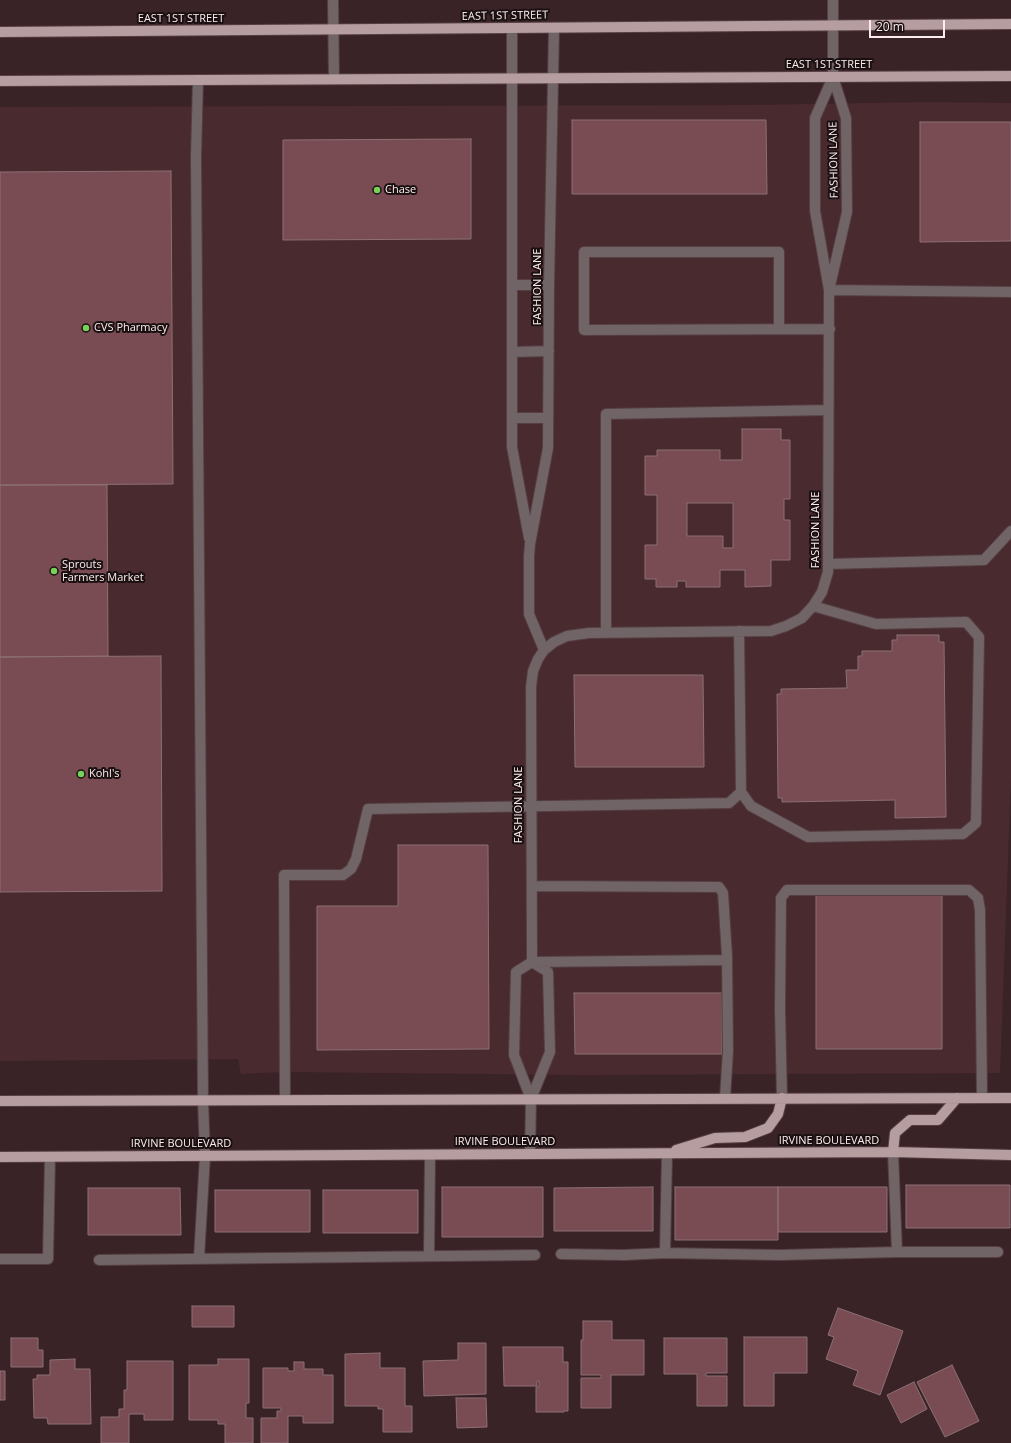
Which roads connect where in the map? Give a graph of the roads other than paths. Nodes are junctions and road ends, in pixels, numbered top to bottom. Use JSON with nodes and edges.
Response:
{"nodes":[{"id":1,"x":333,"y":0,"type":"edge"},
{"id":2,"x":833,"y":0,"type":"edge"},
{"id":3,"x":1011,"y":24,"type":"edge"},
{"id":4,"x":833,"y":26,"type":"junction"},
{"id":5,"x":512,"y":28,"type":"junction"},
{"id":6,"x":554,"y":28,"type":"junction"},
{"id":7,"x":333,"y":29,"type":"junction"},
{"id":8,"x":0,"y":32,"type":"edge"},
{"id":9,"x":1011,"y":76,"type":"edge"},
{"id":10,"x":833,"y":77,"type":"junction"},
{"id":11,"x":553,"y":78,"type":"junction"},
{"id":12,"x":334,"y":79,"type":"junction"},
{"id":13,"x":512,"y":79,"type":"junction"},
{"id":14,"x":198,"y":80,"type":"junction"},
{"id":15,"x":0,"y":81,"type":"edge"},
{"id":16,"x":512,"y":285,"type":"junction"},
{"id":17,"x":549,"y":285,"type":"junction"},
{"id":18,"x":829,"y":290,"type":"junction"},
{"id":19,"x":1011,"y":292,"type":"edge"},
{"id":20,"x":779,"y":329,"type":"junction"},
{"id":21,"x":830,"y":329,"type":"junction"},
{"id":22,"x":549,"y":351,"type":"junction"},
{"id":23,"x":512,"y":352,"type":"junction"},
{"id":24,"x":828,"y":410,"type":"junction"},
{"id":25,"x":512,"y":418,"type":"junction"},
{"id":26,"x":548,"y":418,"type":"junction"},
{"id":27,"x":1011,"y":531,"type":"edge"},
{"id":28,"x":530,"y":544,"type":"junction"},
{"id":29,"x":828,"y":564,"type":"junction"},
{"id":30,"x":813,"y":606,"type":"junction"},
{"id":31,"x":606,"y":632,"type":"junction"},
{"id":32,"x":739,"y":632,"type":"junction"},
{"id":33,"x":544,"y":650,"type":"junction"},
{"id":34,"x":741,"y":792,"type":"junction"},
{"id":35,"x":531,"y":807,"type":"junction"},
{"id":36,"x":532,"y":886,"type":"junction"},
{"id":37,"x":727,"y":960,"type":"junction"},
{"id":38,"x":532,"y":962,"type":"junction"},
{"id":39,"x":724,"y":1098,"type":"junction"},
{"id":40,"x":782,"y":1098,"type":"junction"},
{"id":41,"x":957,"y":1098,"type":"junction"},
{"id":42,"x":982,"y":1098,"type":"junction"},
{"id":43,"x":1011,"y":1098,"type":"edge"},
{"id":44,"x":531,"y":1099,"type":"junction"},
{"id":45,"x":203,"y":1100,"type":"junction"},
{"id":46,"x":285,"y":1100,"type":"junction"},
{"id":47,"x":0,"y":1101,"type":"edge"},
{"id":48,"x":893,"y":1152,"type":"junction"},
{"id":49,"x":530,"y":1154,"type":"junction"},
{"id":50,"x":667,"y":1154,"type":"junction"},
{"id":51,"x":430,"y":1155,"type":"junction"},
{"id":52,"x":1011,"y":1155,"type":"edge"},
{"id":53,"x":50,"y":1156,"type":"junction"},
{"id":54,"x":205,"y":1156,"type":"junction"},
{"id":55,"x":0,"y":1157,"type":"edge"},
{"id":56,"x":897,"y":1252,"type":"junction"},
{"id":57,"x":998,"y":1252,"type":"dead end"},
{"id":58,"x":665,"y":1253,"type":"junction"},
{"id":59,"x":561,"y":1254,"type":"dead end"},
{"id":60,"x":535,"y":1255,"type":"dead end"},
{"id":61,"x":429,"y":1256,"type":"junction"},
{"id":62,"x":199,"y":1258,"type":"junction"},
{"id":63,"x":0,"y":1259,"type":"edge"},
{"id":64,"x":99,"y":1260,"type":"dead end"}],
"edges":[{"from":1,"to":7,"type":"street"},
{"from":2,"to":4,"type":"street","name":"FASHION LANE"},
{"from":3,"to":4,"type":"main road","name":"EAST 1ST STREET"},
{"from":4,"to":6,"type":"main road","name":"EAST 1ST STREET"},
{"from":4,"to":10,"type":"street","name":"FASHION LANE"},
{"from":5,"to":6,"type":"main road","name":"EAST 1ST STREET"},
{"from":5,"to":7,"type":"main road","name":"EAST 1ST STREET"},
{"from":5,"to":13,"type":"street","name":"FASHION LANE"},
{"from":6,"to":11,"type":"street","name":"FASHION LANE"},
{"from":7,"to":8,"type":"main road","name":"EAST 1ST STREET"},
{"from":7,"to":12,"type":"street"},
{"from":9,"to":10,"type":"main road","name":"EAST 1ST STREET"},
{"from":10,"to":11,"type":"main road","name":"EAST 1ST STREET"},
{"from":10,"to":18,"type":"street","name":"FASHION LANE"},
{"from":10,"to":18,"type":"street","name":"FASHION LANE"},
{"from":11,"to":13,"type":"main road","name":"EAST 1ST STREET"},
{"from":11,"to":17,"type":"street","name":"FASHION LANE"},
{"from":12,"to":13,"type":"main road","name":"EAST 1ST STREET"},
{"from":12,"to":14,"type":"main road","name":"EAST 1ST STREET"},
{"from":13,"to":16,"type":"street","name":"FASHION LANE"},
{"from":14,"to":15,"type":"main road","name":"EAST 1ST STREET"},
{"from":14,"to":45,"type":"street"},
{"from":16,"to":17,"type":"street"},
{"from":16,"to":23,"type":"street","name":"FASHION LANE"},
{"from":17,"to":22,"type":"street","name":"FASHION LANE"},
{"from":18,"to":19,"type":"street"},
{"from":18,"to":21,"type":"street","name":"FASHION LANE"},
{"from":20,"to":20,"type":"street"},
{"from":20,"to":21,"type":"street"},
{"from":21,"to":24,"type":"street","name":"FASHION LANE"},
{"from":22,"to":23,"type":"street"},
{"from":22,"to":26,"type":"street","name":"FASHION LANE"},
{"from":23,"to":25,"type":"street","name":"FASHION LANE"},
{"from":24,"to":29,"type":"street","name":"FASHION LANE"},
{"from":24,"to":31,"type":"street"},
{"from":25,"to":26,"type":"street"},
{"from":25,"to":28,"type":"street","name":"FASHION LANE"},
{"from":26,"to":28,"type":"street","name":"FASHION LANE"},
{"from":27,"to":29,"type":"street"},
{"from":28,"to":33,"type":"street","name":"FASHION LANE"},
{"from":29,"to":30,"type":"street","name":"FASHION LANE"},
{"from":30,"to":32,"type":"street","name":"FASHION LANE"},
{"from":30,"to":34,"type":"street"},
{"from":31,"to":32,"type":"street","name":"FASHION LANE"},
{"from":31,"to":33,"type":"street","name":"FASHION LANE"},
{"from":32,"to":34,"type":"street"},
{"from":33,"to":35,"type":"street","name":"FASHION LANE"},
{"from":34,"to":35,"type":"street"},
{"from":35,"to":36,"type":"street","name":"FASHION LANE"},
{"from":35,"to":46,"type":"street"},
{"from":36,"to":37,"type":"street"},
{"from":36,"to":38,"type":"street","name":"FASHION LANE"},
{"from":37,"to":38,"type":"street"},
{"from":37,"to":39,"type":"street"},
{"from":38,"to":44,"type":"street"},
{"from":38,"to":44,"type":"street"},
{"from":39,"to":40,"type":"main road"},
{"from":39,"to":44,"type":"main road"},
{"from":40,"to":41,"type":"main road"},
{"from":40,"to":42,"type":"street"},
{"from":40,"to":50,"type":"main road"},
{"from":41,"to":42,"type":"main road"},
{"from":41,"to":48,"type":"main road"},
{"from":42,"to":43,"type":"main road"},
{"from":44,"to":46,"type":"main road"},
{"from":44,"to":49,"type":"street"},
{"from":45,"to":46,"type":"main road"},
{"from":45,"to":47,"type":"main road"},
{"from":45,"to":54,"type":"street"},
{"from":48,"to":50,"type":"main road","name":"IRVINE BOULEVARD"},
{"from":48,"to":52,"type":"main road","name":"IRVINE BOULEVARD"},
{"from":48,"to":56,"type":"street"},
{"from":49,"to":50,"type":"main road","name":"IRVINE BOULEVARD"},
{"from":49,"to":51,"type":"main road","name":"IRVINE BOULEVARD"},
{"from":50,"to":58,"type":"street"},
{"from":51,"to":54,"type":"main road","name":"IRVINE BOULEVARD"},
{"from":51,"to":61,"type":"street"},
{"from":53,"to":54,"type":"main road","name":"IRVINE BOULEVARD"},
{"from":53,"to":55,"type":"main road","name":"IRVINE BOULEVARD"},
{"from":53,"to":63,"type":"street"},
{"from":54,"to":62,"type":"street"},
{"from":56,"to":57,"type":"street"},
{"from":56,"to":58,"type":"street"},
{"from":58,"to":59,"type":"street"},
{"from":60,"to":61,"type":"street"},
{"from":61,"to":62,"type":"street"},
{"from":62,"to":64,"type":"street"}]}
